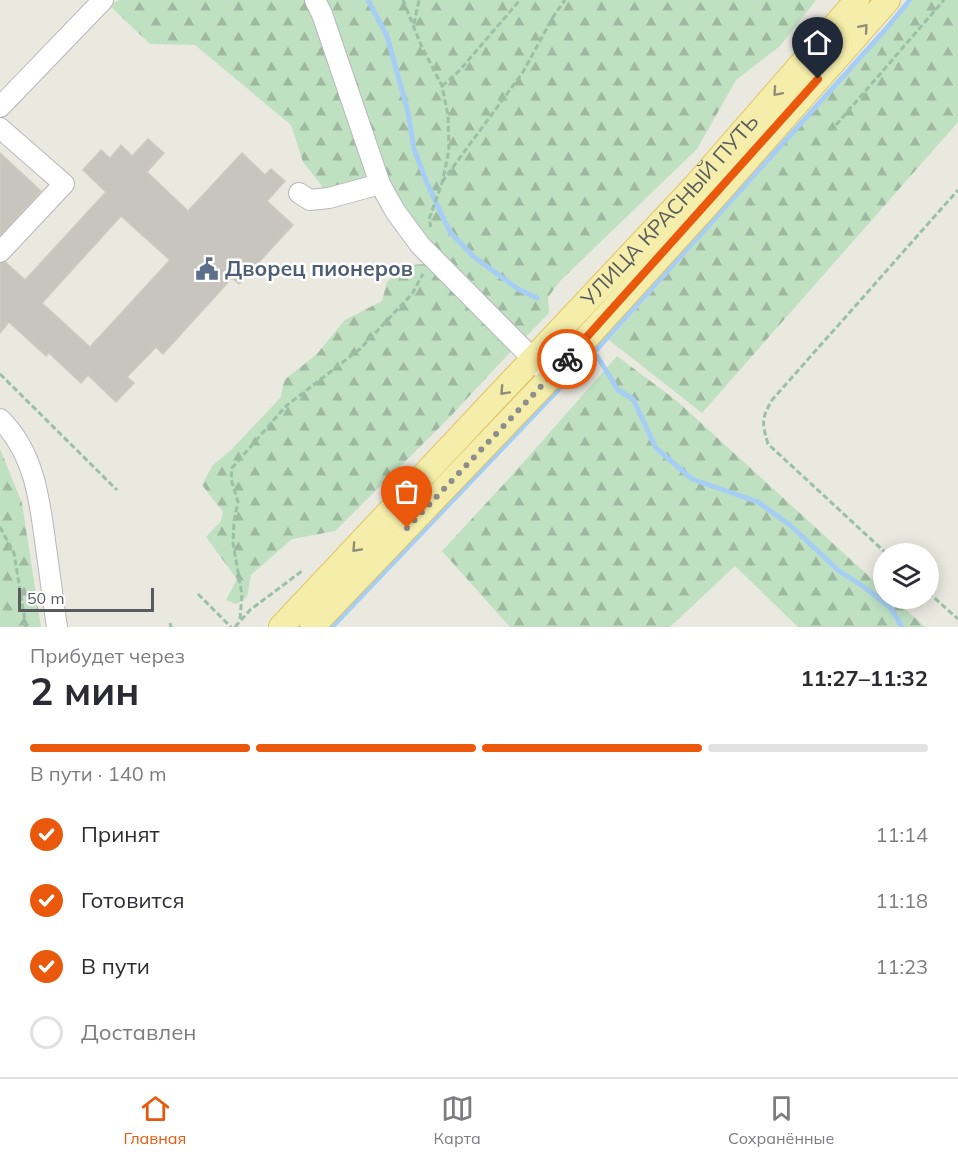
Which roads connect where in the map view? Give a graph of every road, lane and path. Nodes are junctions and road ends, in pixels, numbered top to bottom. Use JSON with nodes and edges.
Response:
{"nodes":[{"id":1,"x":103,"y":0,"type":"edge"},
{"id":2,"x":315,"y":0,"type":"edge"},
{"id":3,"x":403,"y":0,"type":"edge"},
{"id":4,"x":419,"y":0,"type":"edge"},
{"id":5,"x":520,"y":0,"type":"edge"},
{"id":6,"x":565,"y":0,"type":"edge"},
{"id":7,"x":857,"y":0,"type":"edge"},
{"id":8,"x":888,"y":0,"type":"edge"},
{"id":9,"x":944,"y":0,"type":"edge"},
{"id":10,"x":413,"y":26,"type":"junction"},
{"id":11,"x":442,"y":86,"type":"junction"},
{"id":12,"x":0,"y":107,"type":"edge"},
{"id":13,"x":836,"y":125,"type":"dead end"},
{"id":14,"x":0,"y":128,"type":"edge"},
{"id":15,"x":441,"y":183,"type":"junction"},
{"id":16,"x":380,"y":184,"type":"junction"},
{"id":17,"x":958,"y":190,"type":"edge"},
{"id":18,"x":299,"y":193,"type":"dead end"},
{"id":19,"x":0,"y":252,"type":"edge"},
{"id":20,"x":431,"y":256,"type":"junction"},
{"id":21,"x":534,"y":359,"type":"junction"},
{"id":22,"x":0,"y":374,"type":"edge"},
{"id":23,"x":551,"y":377,"type":"junction"},
{"id":24,"x":0,"y":419,"type":"edge"},
{"id":25,"x":117,"y":490,"type":"dead end"},
{"id":26,"x":0,"y":527,"type":"edge"},
{"id":27,"x":875,"y":543,"type":"edge"},
{"id":28,"x":198,"y":594,"type":"dead end"},
{"id":29,"x":939,"y":601,"type":"edge"},
{"id":30,"x":958,"y":619,"type":"edge"},
{"id":31,"x":240,"y":621,"type":"dead end"},
{"id":32,"x":26,"y":627,"type":"edge"},
{"id":33,"x":57,"y":627,"type":"edge"},
{"id":34,"x":231,"y":627,"type":"edge"},
{"id":35,"x":281,"y":627,"type":"edge"},
{"id":36,"x":312,"y":627,"type":"edge"}],
"edges":[{"from":1,"to":12,"type":"lane"},
{"from":2,"to":16,"type":"lane"},
{"from":3,"to":10,"type":"path"},
{"from":4,"to":10,"type":"path"},
{"from":5,"to":11,"type":"path"},
{"from":6,"to":15,"type":"path"},
{"from":7,"to":21,"type":"main road","name":"УЛИЦА КРАСНЫЙ ПУТЬ","one_way":true},
{"from":23,"to":8,"type":"main road","name":"УЛИЦА КРАСНЫЙ ПУТЬ","one_way":true},
{"from":9,"to":13,"type":"path"},
{"from":10,"to":11,"type":"path"},
{"from":11,"to":15,"type":"path"},
{"from":14,"to":19,"type":"lane"},
{"from":15,"to":20,"type":"path"},
{"from":16,"to":18,"type":"lane"},
{"from":16,"to":20,"type":"lane"},
{"from":17,"to":27,"type":"path"},
{"from":20,"to":21,"type":"lane"},
{"from":20,"to":31,"type":"path"},
{"from":21,"to":23,"type":"lane"},
{"from":21,"to":35,"type":"main road","name":"УЛИЦА КРАСНЫЙ ПУТЬ","one_way":true},
{"from":22,"to":25,"type":"path"},
{"from":23,"to":36,"type":"main road","name":"УЛИЦА КРАСНЫЙ ПУТЬ"},
{"from":24,"to":33,"type":"lane"},
{"from":26,"to":32,"type":"path"},
{"from":28,"to":34,"type":"path"},
{"from":29,"to":30,"type":"path"}]}
